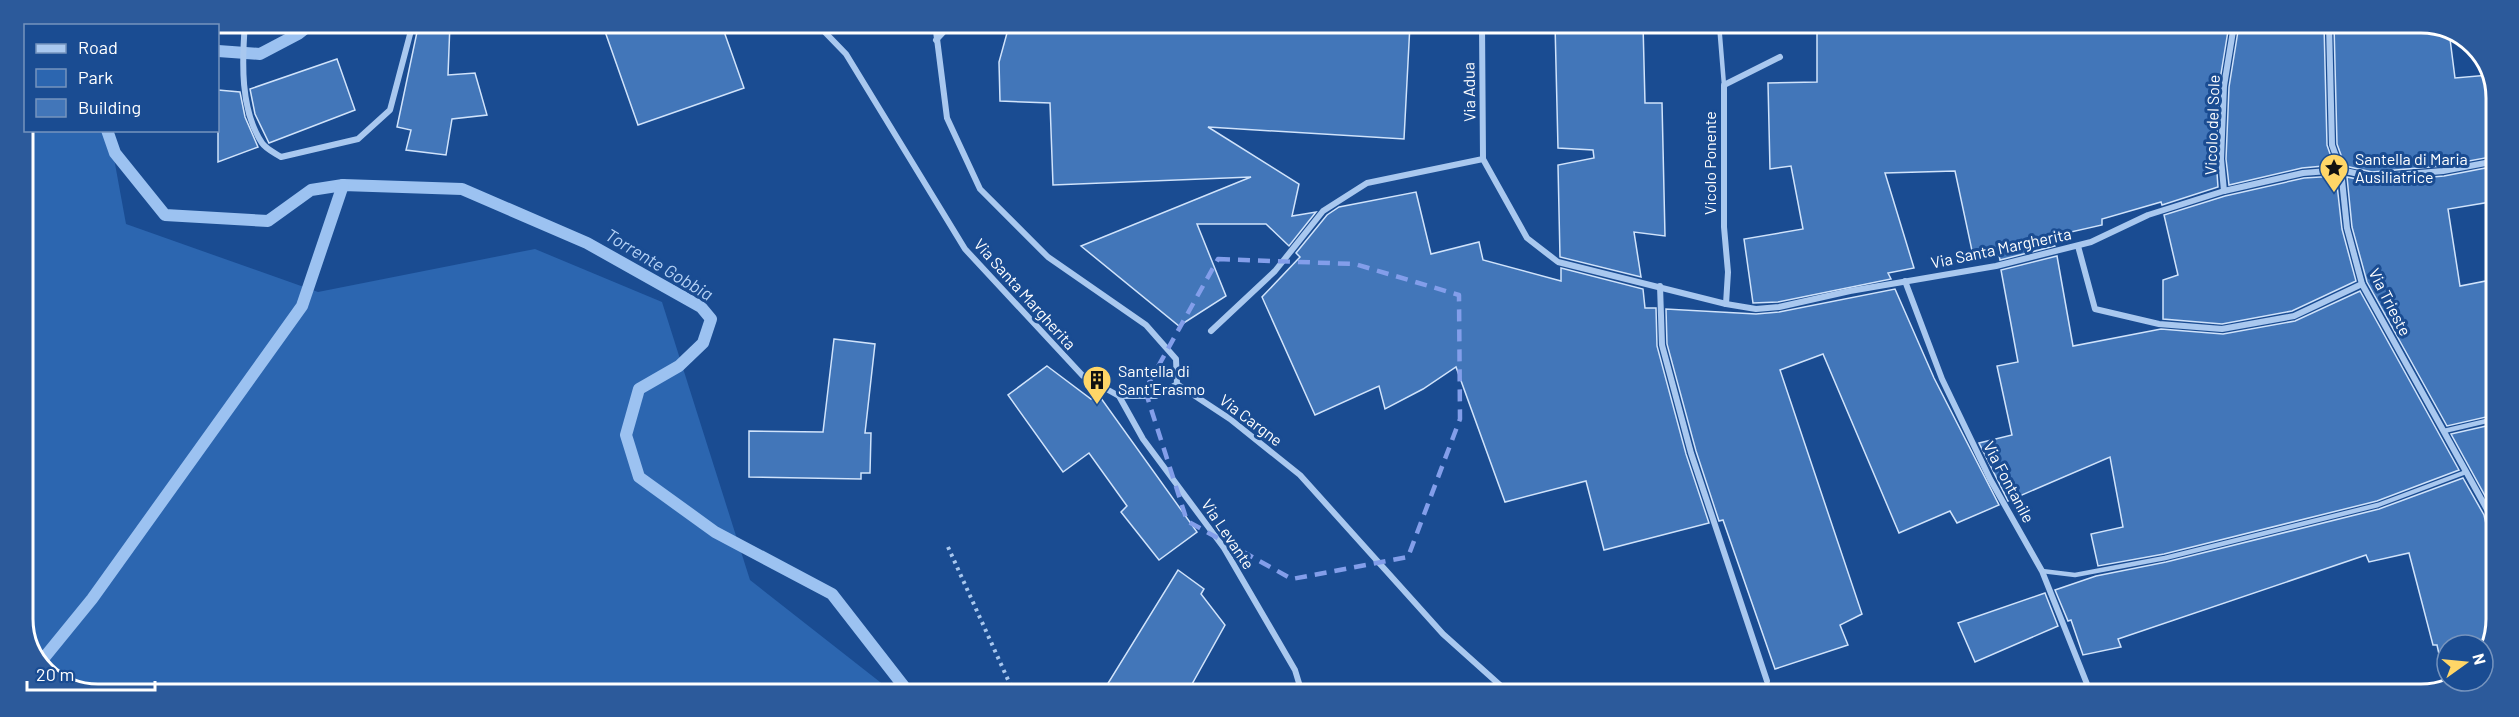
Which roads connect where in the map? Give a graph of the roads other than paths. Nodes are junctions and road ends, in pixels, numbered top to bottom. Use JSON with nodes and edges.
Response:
{"nodes":[{"id":1,"x":244,"y":33,"type":"edge"},
{"id":2,"x":410,"y":33,"type":"edge"},
{"id":3,"x":826,"y":33,"type":"edge"},
{"id":4,"x":936,"y":33,"type":"edge"},
{"id":5,"x":943,"y":33,"type":"edge"},
{"id":6,"x":1482,"y":33,"type":"edge"},
{"id":7,"x":1720,"y":33,"type":"edge"},
{"id":8,"x":2233,"y":33,"type":"edge"},
{"id":9,"x":2329,"y":33,"type":"edge"},
{"id":10,"x":936,"y":40,"type":"junction"},
{"id":11,"x":1780,"y":57,"type":"dead end"},
{"id":12,"x":1724,"y":85,"type":"junction"},
{"id":13,"x":1483,"y":159,"type":"junction"},
{"id":14,"x":2486,"y":163,"type":"edge"},
{"id":15,"x":2341,"y":170,"type":"junction"},
{"id":16,"x":2224,"y":191,"type":"junction"},
{"id":17,"x":2078,"y":246,"type":"junction"},
{"id":18,"x":1905,"y":281,"type":"junction"},
{"id":19,"x":2362,"y":284,"type":"junction"},
{"id":20,"x":1660,"y":286,"type":"junction"},
{"id":21,"x":1726,"y":304,"type":"junction"},
{"id":22,"x":1211,"y":331,"type":"dead end"},
{"id":23,"x":1177,"y":384,"type":"junction"},
{"id":24,"x":1119,"y":396,"type":"junction"},
{"id":25,"x":2486,"y":421,"type":"edge"},
{"id":26,"x":2444,"y":431,"type":"junction"},
{"id":27,"x":2466,"y":472,"type":"junction"},
{"id":28,"x":2486,"y":508,"type":"edge"},
{"id":29,"x":2042,"y":571,"type":"junction"},
{"id":30,"x":1767,"y":681,"type":"dead end"},
{"id":31,"x":1299,"y":684,"type":"edge"},
{"id":32,"x":1499,"y":684,"type":"edge"},
{"id":33,"x":2087,"y":684,"type":"edge"}],
"edges":[{"from":1,"to":2,"type":"street"},
{"from":3,"to":24,"type":"street","name":"Via Santa Margherita"},
{"from":4,"to":10,"type":"street"},
{"from":5,"to":10,"type":"street"},
{"from":6,"to":13,"type":"street","name":"Via Adua"},
{"from":7,"to":12,"type":"lane"},
{"from":8,"to":16,"type":"street","name":"Vicolo del Sole"},
{"from":9,"to":15,"type":"street","name":"Via Trieste"},
{"from":10,"to":23,"type":"street"},
{"from":11,"to":12,"type":"street"},
{"from":12,"to":21,"type":"street","name":"Vicolo Ponente"},
{"from":13,"to":20,"type":"street","name":"Via Santa Margherita"},
{"from":13,"to":22,"type":"street"},
{"from":14,"to":15,"type":"street","name":"Via Santa Margherita"},
{"from":15,"to":16,"type":"street","name":"Via Santa Margherita"},
{"from":15,"to":19,"type":"street","name":"Via Trieste"},
{"from":16,"to":17,"type":"street","name":"Via Santa Margherita"},
{"from":17,"to":18,"type":"street","name":"Via Santa Margherita"},
{"from":17,"to":19,"type":"street"},
{"from":18,"to":21,"type":"street","name":"Via Santa Margherita"},
{"from":18,"to":29,"type":"street","name":"Via Fontanile"},
{"from":19,"to":26,"type":"street","name":"Via Trieste"},
{"from":20,"to":21,"type":"street","name":"Via Santa Margherita"},
{"from":20,"to":30,"type":"street"},
{"from":23,"to":24,"type":"street","name":"Via Santa Margherita"},
{"from":23,"to":32,"type":"street","name":"Via Cargne"},
{"from":24,"to":31,"type":"street","name":"Via Levante"},
{"from":25,"to":26,"type":"lane"},
{"from":26,"to":27,"type":"street","name":"Via Trieste"},
{"from":27,"to":28,"type":"street","name":"Via Trieste"},
{"from":27,"to":29,"type":"lane"},
{"from":29,"to":33,"type":"street","name":"Via Fontanile"}]}
